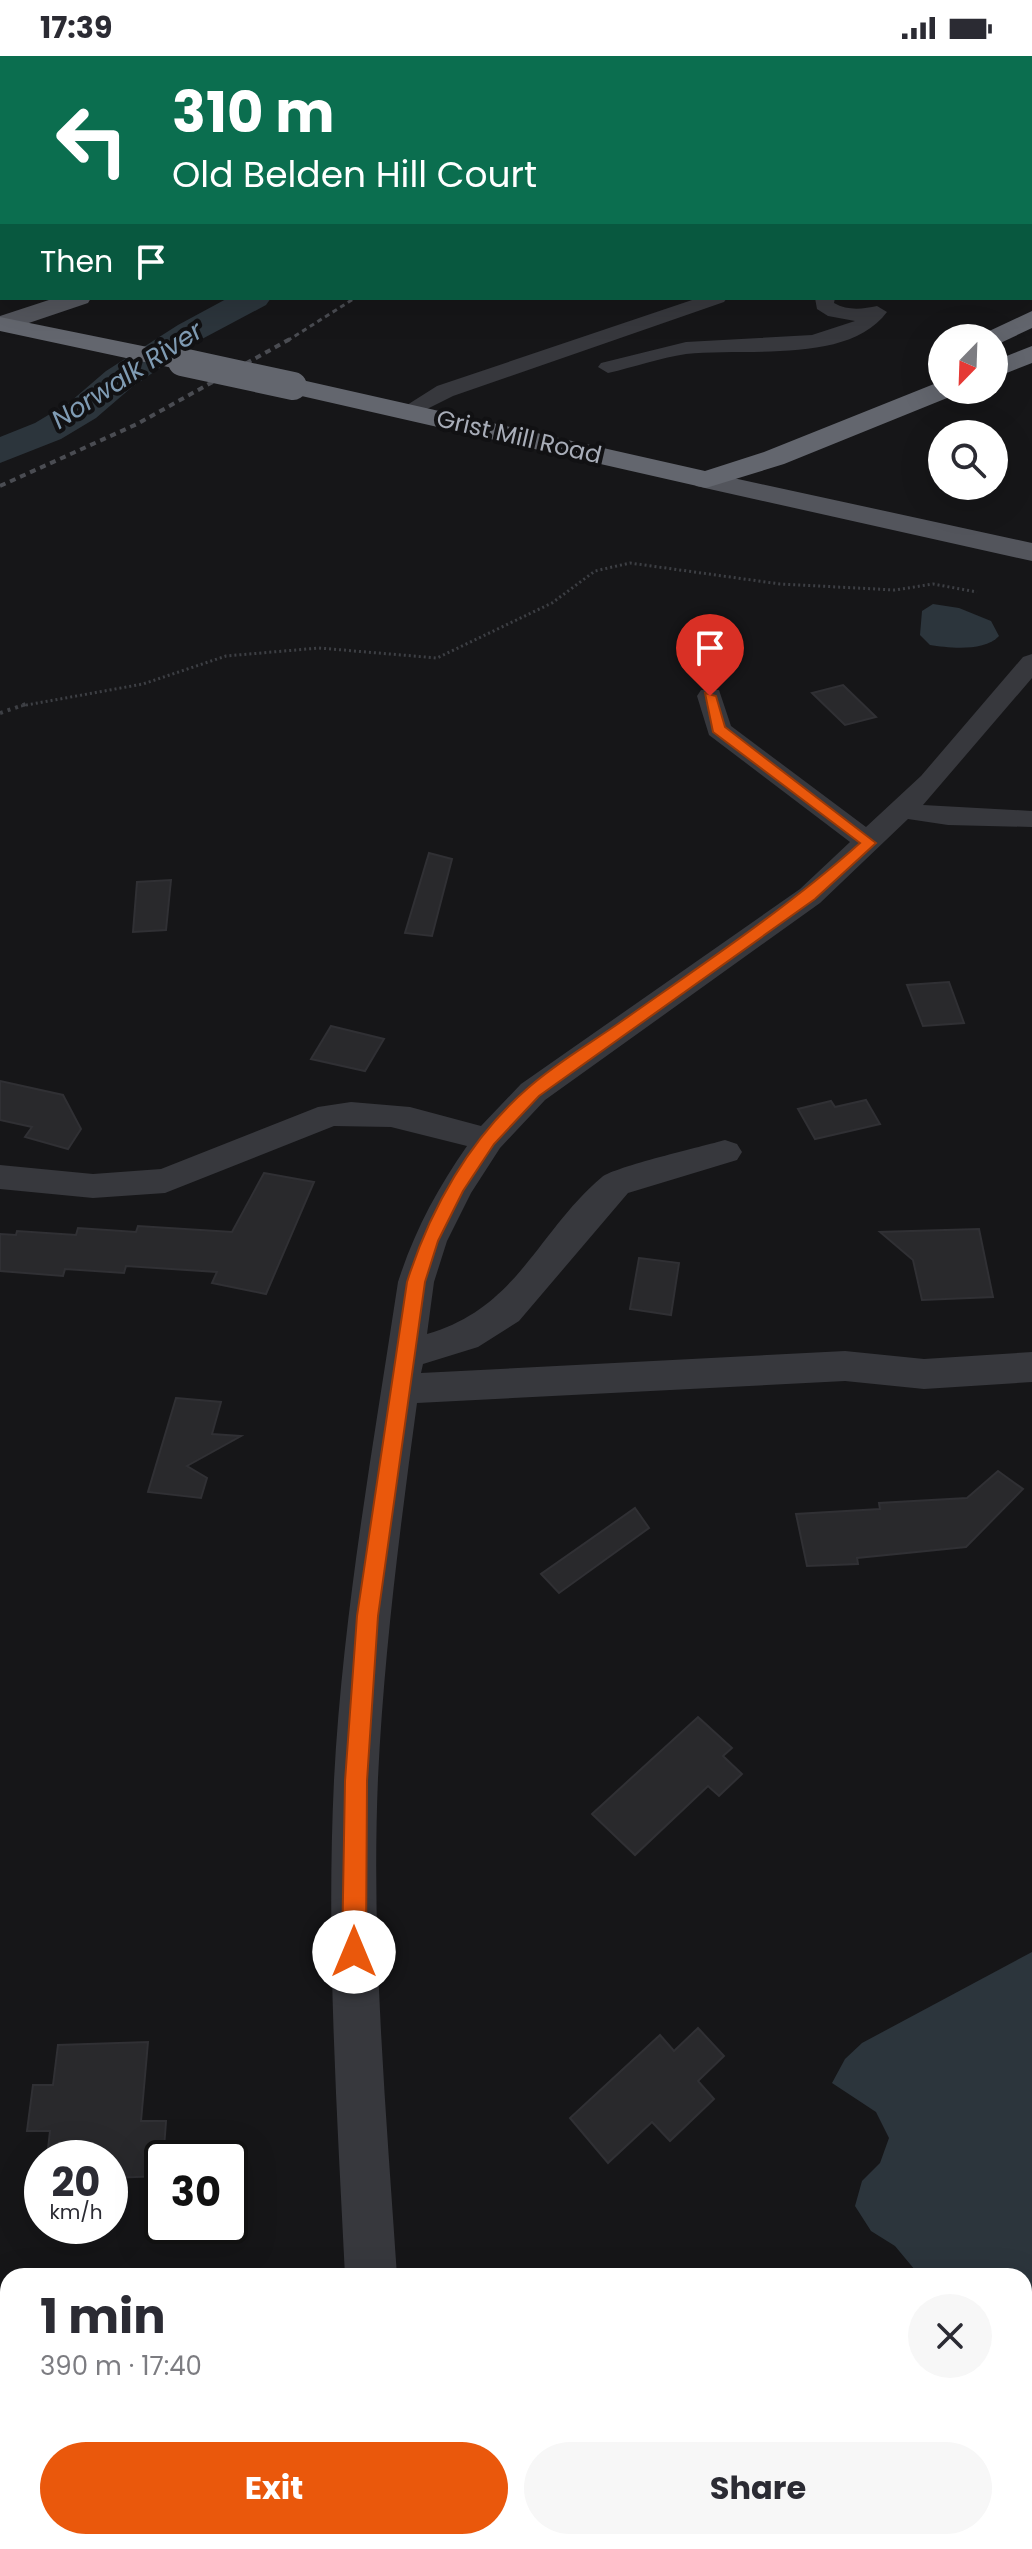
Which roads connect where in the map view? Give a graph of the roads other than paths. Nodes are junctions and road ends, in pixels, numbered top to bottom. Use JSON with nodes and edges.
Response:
{"nodes":[{"id":1,"x":73,"y":300,"type":"edge"},
{"id":2,"x":710,"y":300,"type":"edge"},
{"id":3,"x":825,"y":300,"type":"edge"},
{"id":4,"x":884,"y":300,"type":"edge"},
{"id":5,"x":872,"y":317,"type":"junction"},
{"id":6,"x":1032,"y":318,"type":"edge"},
{"id":7,"x":2,"y":323,"type":"edge"},
{"id":8,"x":1008,"y":331,"type":"edge"},
{"id":9,"x":1032,"y":354,"type":"edge"},
{"id":10,"x":1008,"y":364,"type":"edge"},
{"id":11,"x":608,"y":367,"type":"dead end"},
{"id":12,"x":928,"y":369,"type":"edge"},
{"id":13,"x":928,"y":396,"type":"edge"},
{"id":14,"x":407,"y":412,"type":"junction"},
{"id":15,"x":706,"y":480,"type":"junction"},
{"id":16,"x":1032,"y":552,"type":"edge"},
{"id":17,"x":1032,"y":662,"type":"edge"},
{"id":18,"x":710,"y":696,"type":"dead end"},
{"id":19,"x":1032,"y":803,"type":"edge"},
{"id":20,"x":902,"y":810,"type":"junction"},
{"id":21,"x":1032,"y":819,"type":"edge"},
{"id":22,"x":990,"y":820,"type":"junction"},
{"id":23,"x":869,"y":843,"type":"junction"},
{"id":24,"x":488,"y":1140,"type":"junction"},
{"id":25,"x":725,"y":1152,"type":"dead end"},
{"id":26,"x":0,"y":1177,"type":"edge"},
{"id":27,"x":1032,"y":1367,"type":"edge"},
{"id":28,"x":404,"y":1372,"type":"junction"},
{"id":29,"x":371,"y":2268,"type":"edge"}],
"edges":[{"from":1,"to":7,"type":"main road"},
{"from":2,"to":14,"type":"street"},
{"from":3,"to":5,"type":"street"},
{"from":4,"to":5,"type":"street"},
{"from":5,"to":11,"type":"street"},
{"from":6,"to":8,"type":"highway"},
{"from":7,"to":14,"type":"highway","name":"Grist Mill Road","bridge":true},
{"from":9,"to":10,"type":"highway"},
{"from":12,"to":15,"type":"highway"},
{"from":13,"to":15,"type":"highway"},
{"from":14,"to":15,"type":"highway","name":"Grist Mill Road"},
{"from":15,"to":16,"type":"main road","name":"Grist Mill Road"},
{"from":17,"to":20,"type":"street"},
{"from":18,"to":23,"type":"street"},
{"from":19,"to":22,"type":"street"},
{"from":20,"to":22,"type":"street"},
{"from":20,"to":23,"type":"street"},
{"from":21,"to":22,"type":"street"},
{"from":23,"to":24,"type":"street"},
{"from":24,"to":26,"type":"street"},
{"from":24,"to":28,"type":"street"},
{"from":25,"to":28,"type":"street"},
{"from":27,"to":28,"type":"street"},
{"from":28,"to":29,"type":"street"}]}
